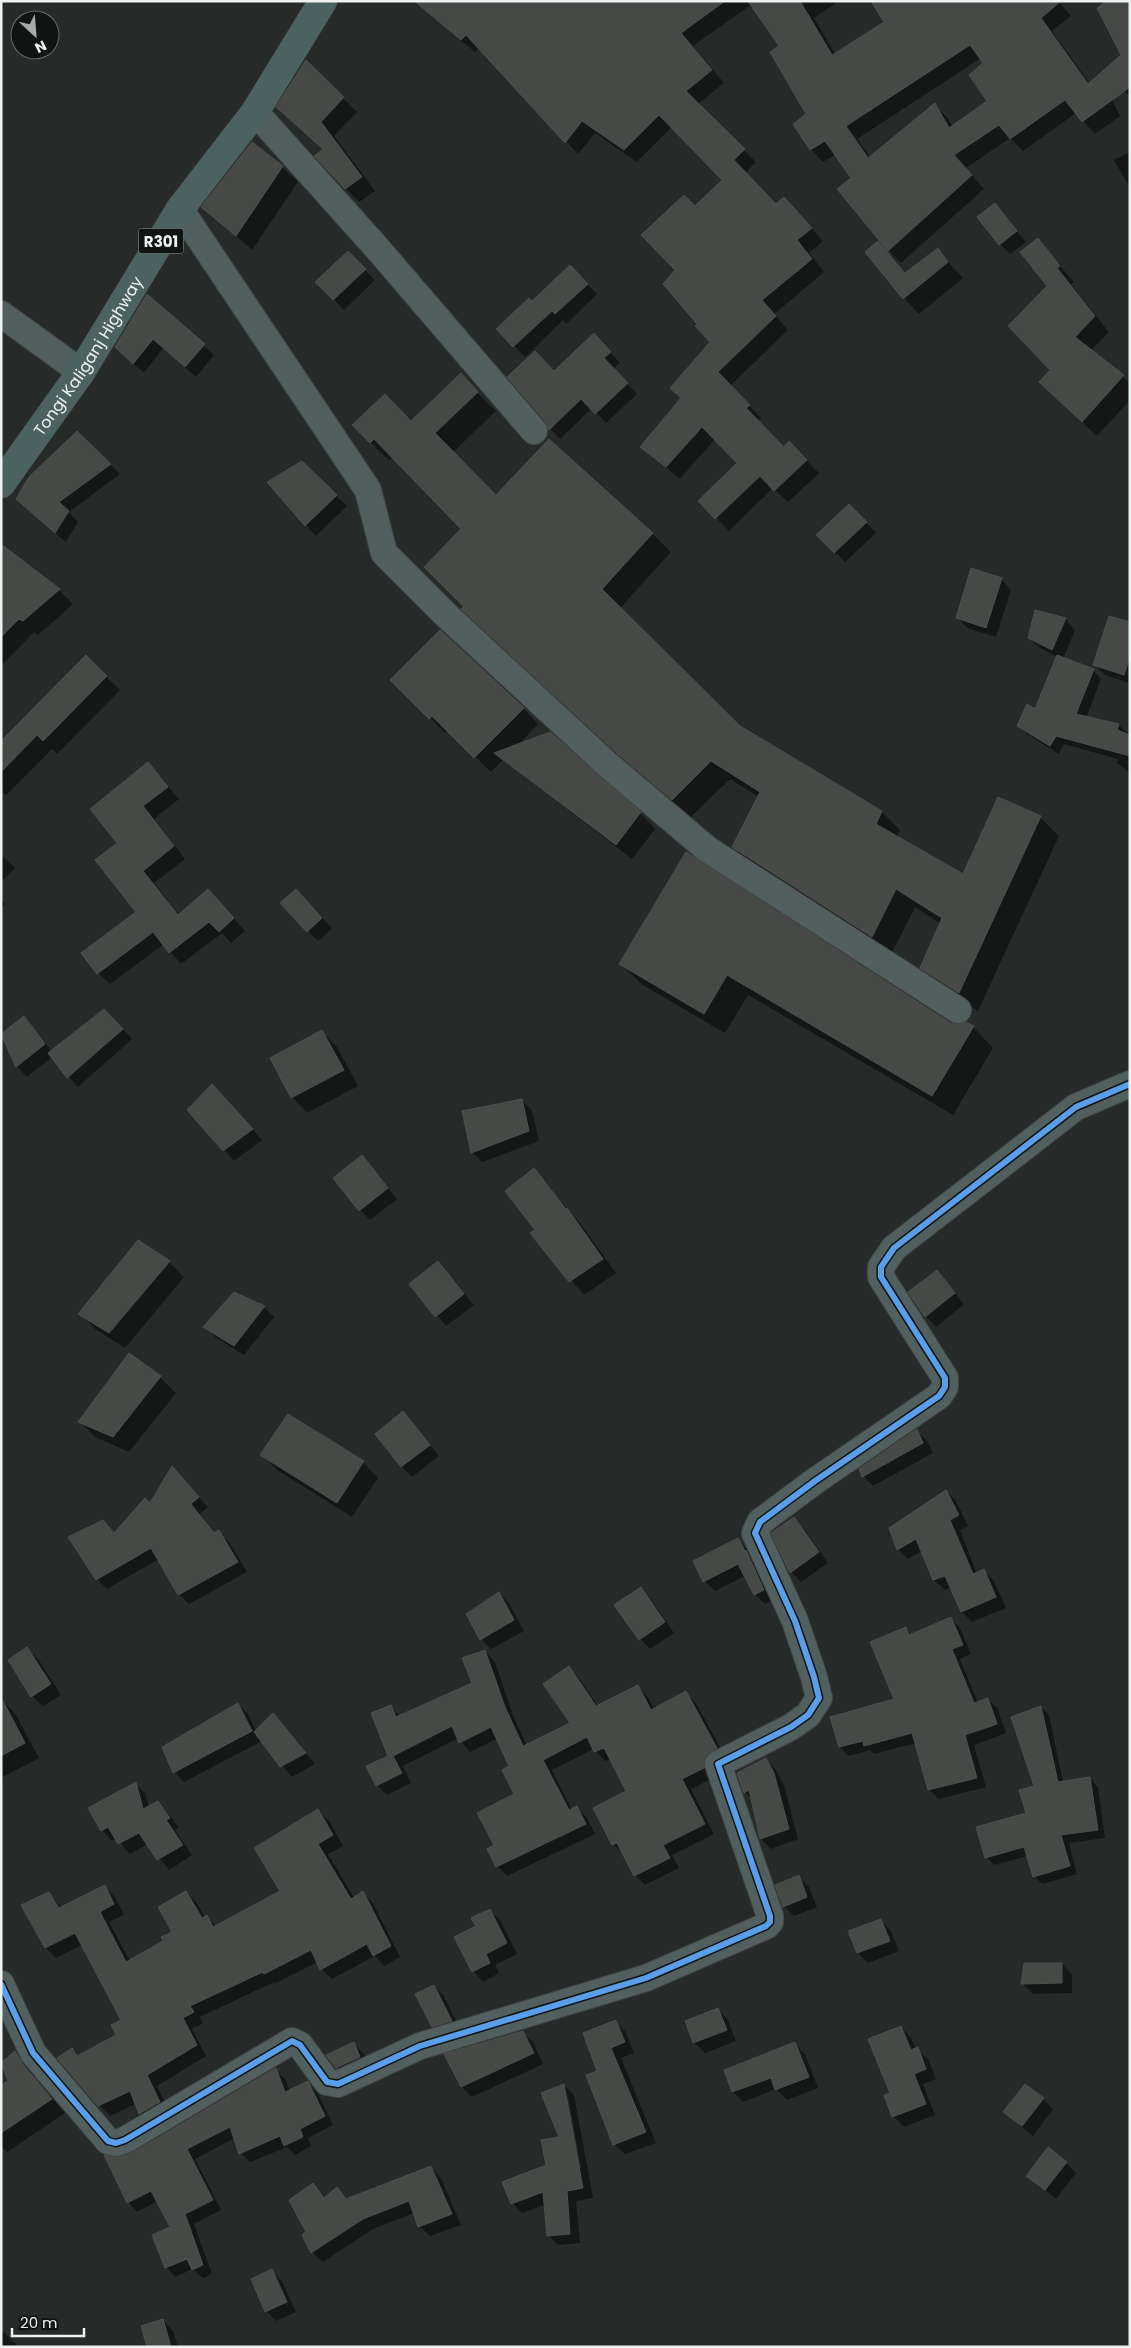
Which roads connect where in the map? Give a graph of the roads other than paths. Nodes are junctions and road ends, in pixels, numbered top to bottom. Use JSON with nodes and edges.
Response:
{"nodes":[{"id":1,"x":323,"y":1,"type":"edge"},
{"id":2,"x":255,"y":112,"type":"junction"},
{"id":3,"x":180,"y":209,"type":"junction"},
{"id":4,"x":1,"y":314,"type":"edge"},
{"id":5,"x":81,"y":372,"type":"junction"},
{"id":6,"x":534,"y":431,"type":"dead end"},
{"id":7,"x":1,"y":484,"type":"edge"},
{"id":8,"x":958,"y":1010,"type":"dead end"},
{"id":9,"x":1130,"y":1084,"type":"edge"},
{"id":10,"x":1,"y":1984,"type":"edge"}],
"edges":[{"from":1,"to":2,"type":"main road","name":"Tongi Kaliganj Highway","number":"R301"},
{"from":2,"to":3,"type":"main road","name":"Tongi Kaliganj Highway","number":"R301"},
{"from":2,"to":6,"type":"street"},
{"from":3,"to":5,"type":"main road","name":"Tongi Kaliganj Highway","number":"R301"},
{"from":3,"to":8,"type":"street"},
{"from":4,"to":5,"type":"street"},
{"from":5,"to":7,"type":"main road","name":"Tongi Kaliganj Highway","number":"R301"},
{"from":9,"to":10,"type":"street"}]}
